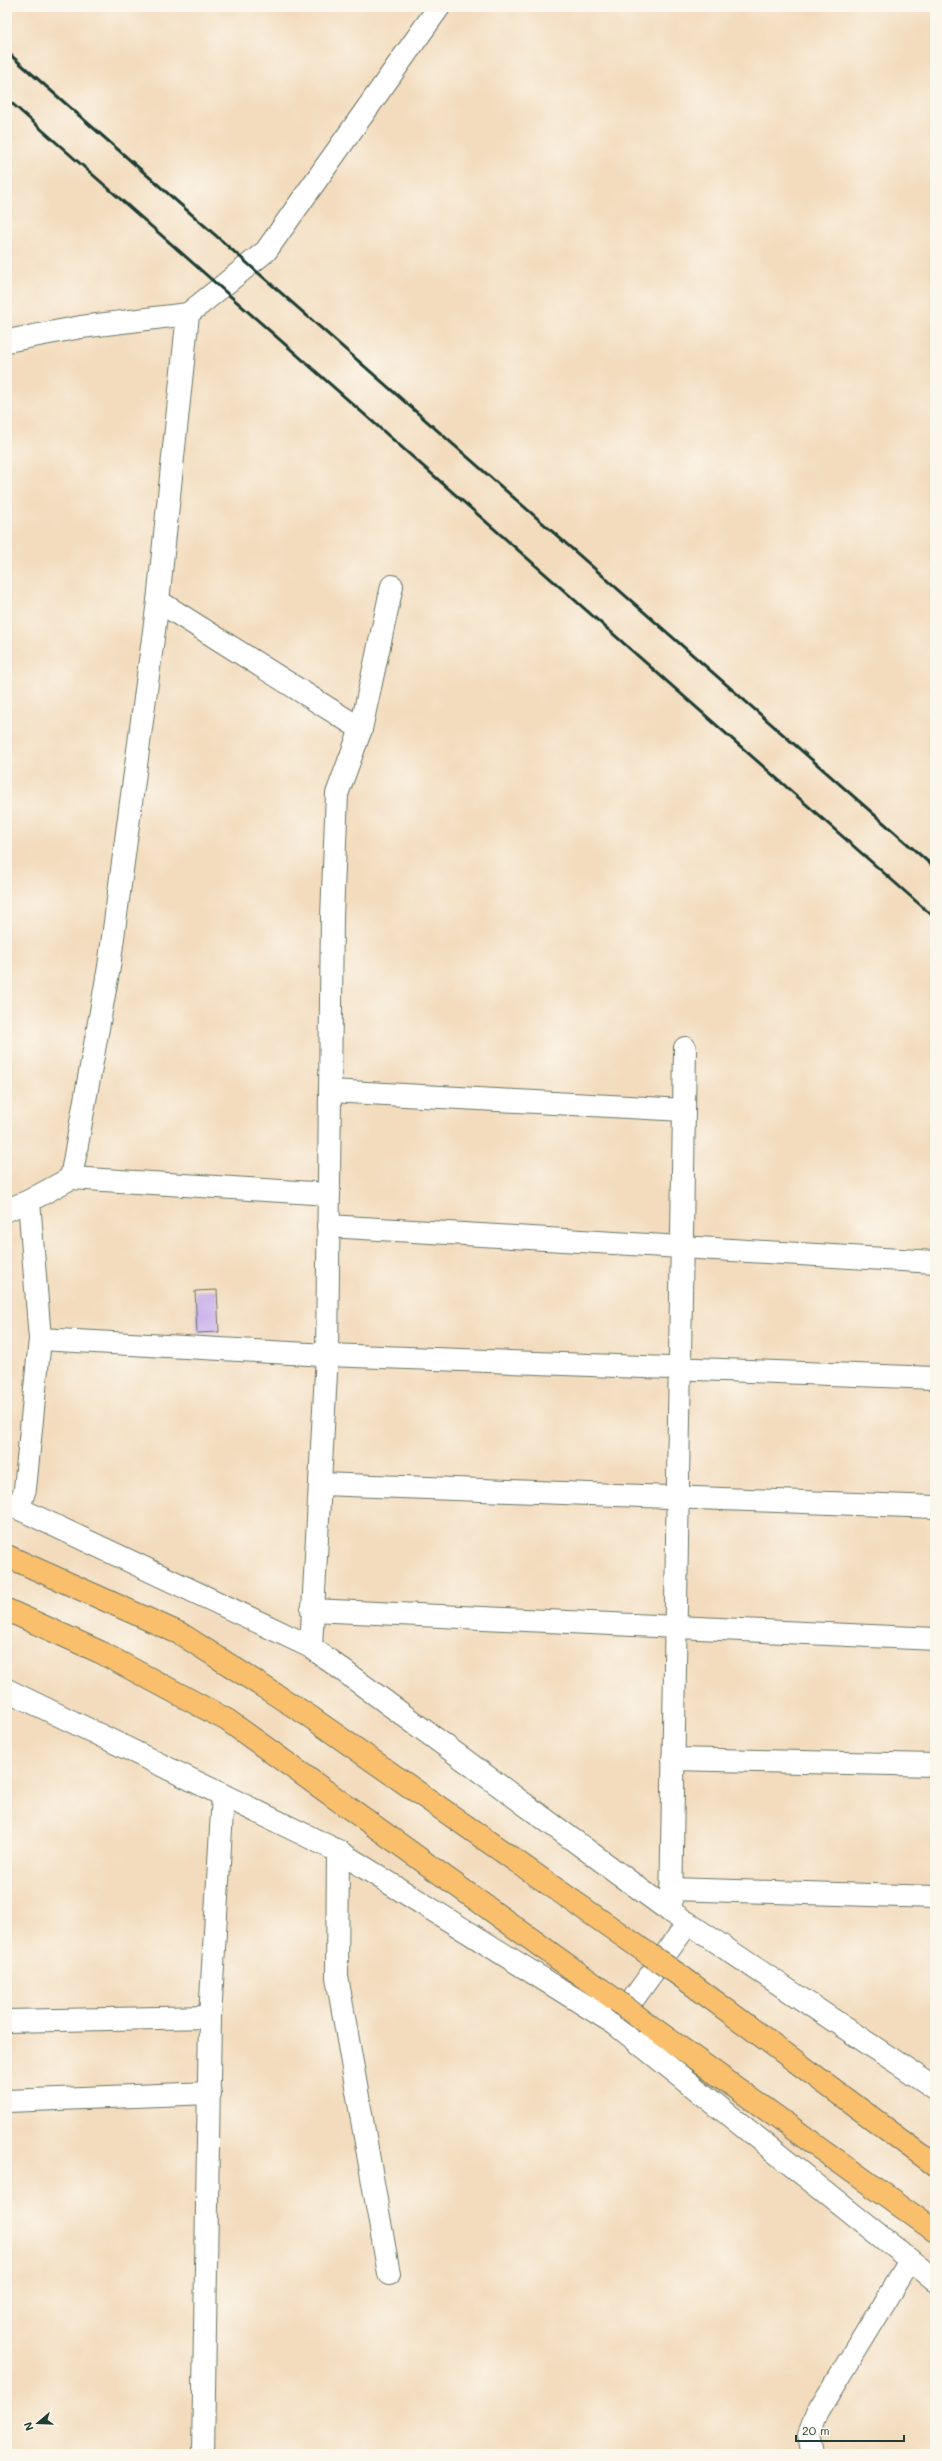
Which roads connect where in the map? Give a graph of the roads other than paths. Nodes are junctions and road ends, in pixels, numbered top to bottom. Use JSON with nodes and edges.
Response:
{"nodes":[{"id":1,"x":439,"y":7,"type":"edge"},
{"id":2,"x":188,"y":314,"type":"junction"},
{"id":3,"x":7,"y":340,"type":"edge"},
{"id":4,"x":392,"y":586,"type":"dead end"},
{"id":5,"x":158,"y":601,"type":"junction"},
{"id":6,"x":361,"y":729,"type":"junction"},
{"id":7,"x":685,"y":1048,"type":"dead end"},
{"id":8,"x":330,"y":1091,"type":"junction"},
{"id":9,"x":684,"y":1110,"type":"junction"},
{"id":10,"x":71,"y":1178,"type":"junction"},
{"id":11,"x":329,"y":1194,"type":"junction"},
{"id":12,"x":29,"y":1201,"type":"junction"},
{"id":13,"x":7,"y":1210,"type":"edge"},
{"id":14,"x":328,"y":1226,"type":"junction"},
{"id":15,"x":681,"y":1247,"type":"junction"},
{"id":16,"x":935,"y":1262,"type":"edge"},
{"id":17,"x":40,"y":1339,"type":"junction"},
{"id":18,"x":327,"y":1355,"type":"junction"},
{"id":19,"x":679,"y":1369,"type":"junction"},
{"id":20,"x":935,"y":1378,"type":"edge"},
{"id":21,"x":321,"y":1484,"type":"junction"},
{"id":22,"x":677,"y":1496,"type":"junction"},
{"id":23,"x":13,"y":1505,"type":"edge"},
{"id":24,"x":935,"y":1507,"type":"edge"},
{"id":25,"x":7,"y":1556,"type":"edge"},
{"id":26,"x":7,"y":1610,"type":"edge"},
{"id":27,"x":312,"y":1610,"type":"junction"},
{"id":28,"x":675,"y":1627,"type":"junction"},
{"id":29,"x":935,"y":1640,"type":"edge"},
{"id":30,"x":311,"y":1647,"type":"junction"},
{"id":31,"x":7,"y":1690,"type":"edge"},
{"id":32,"x":673,"y":1759,"type":"junction"},
{"id":33,"x":935,"y":1766,"type":"edge"},
{"id":34,"x":223,"y":1795,"type":"junction"},
{"id":35,"x":338,"y":1852,"type":"junction"},
{"id":36,"x":671,"y":1889,"type":"junction"},
{"id":37,"x":935,"y":1897,"type":"edge"},
{"id":38,"x":679,"y":1917,"type":"junction"},
{"id":39,"x":210,"y":2017,"type":"junction"},
{"id":40,"x":7,"y":2021,"type":"edge"},
{"id":41,"x":615,"y":2024,"type":"junction"},
{"id":42,"x":935,"y":2088,"type":"edge"},
{"id":43,"x":210,"y":2093,"type":"junction"},
{"id":44,"x":7,"y":2101,"type":"edge"},
{"id":45,"x":935,"y":2165,"type":"edge"},
{"id":46,"x":935,"y":2231,"type":"edge"},
{"id":47,"x":910,"y":2261,"type":"junction"},
{"id":48,"x":389,"y":2274,"type":"dead end"},
{"id":49,"x":935,"y":2280,"type":"edge"},
{"id":50,"x":203,"y":2454,"type":"edge"},
{"id":51,"x":813,"y":2454,"type":"edge"}],
"edges":[{"from":1,"to":2,"type":"street"},
{"from":2,"to":3,"type":"street"},
{"from":2,"to":5,"type":"street"},
{"from":4,"to":6,"type":"street"},
{"from":5,"to":6,"type":"street"},
{"from":5,"to":10,"type":"street"},
{"from":6,"to":8,"type":"street"},
{"from":7,"to":9,"type":"street"},
{"from":8,"to":9,"type":"street"},
{"from":8,"to":11,"type":"street"},
{"from":9,"to":15,"type":"street"},
{"from":10,"to":11,"type":"street"},
{"from":10,"to":12,"type":"street"},
{"from":11,"to":14,"type":"street"},
{"from":12,"to":13,"type":"street"},
{"from":12,"to":17,"type":"street"},
{"from":14,"to":15,"type":"street"},
{"from":14,"to":18,"type":"street"},
{"from":15,"to":16,"type":"street"},
{"from":15,"to":19,"type":"street"},
{"from":17,"to":18,"type":"street"},
{"from":17,"to":23,"type":"street"},
{"from":18,"to":19,"type":"street"},
{"from":18,"to":21,"type":"street"},
{"from":19,"to":20,"type":"street"},
{"from":19,"to":22,"type":"street"},
{"from":21,"to":22,"type":"street"},
{"from":21,"to":27,"type":"street"},
{"from":22,"to":24,"type":"street"},
{"from":22,"to":28,"type":"street"},
{"from":23,"to":30,"type":"street"},
{"from":25,"to":45,"type":"highway","bridge":true},
{"from":26,"to":46,"type":"highway","bridge":true},
{"from":27,"to":28,"type":"street"},
{"from":27,"to":30,"type":"street"},
{"from":28,"to":29,"type":"street"},
{"from":28,"to":32,"type":"street"},
{"from":30,"to":38,"type":"street"},
{"from":31,"to":34,"type":"street"},
{"from":32,"to":33,"type":"street"},
{"from":32,"to":36,"type":"street"},
{"from":34,"to":35,"type":"street"},
{"from":34,"to":39,"type":"street"},
{"from":35,"to":41,"type":"street"},
{"from":35,"to":48,"type":"street"},
{"from":36,"to":37,"type":"street"},
{"from":36,"to":38,"type":"street"},
{"from":38,"to":41,"type":"street"},
{"from":38,"to":42,"type":"street"},
{"from":39,"to":40,"type":"street"},
{"from":39,"to":43,"type":"street"},
{"from":41,"to":47,"type":"street"},
{"from":43,"to":44,"type":"street"},
{"from":43,"to":50,"type":"street"},
{"from":47,"to":49,"type":"street"},
{"from":47,"to":51,"type":"street"}]}
